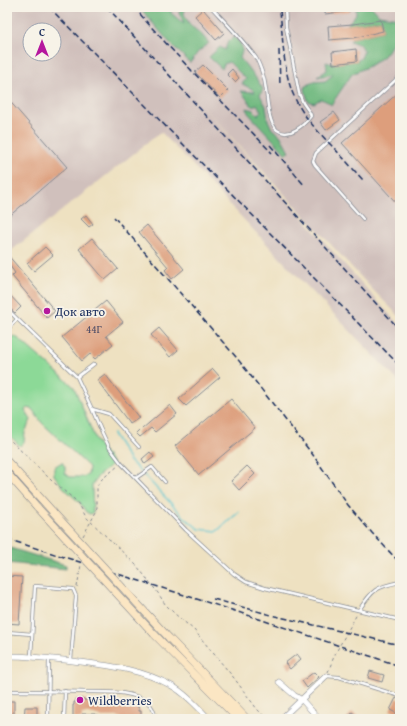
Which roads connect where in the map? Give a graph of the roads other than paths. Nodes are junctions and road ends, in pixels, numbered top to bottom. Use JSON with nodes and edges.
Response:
{"nodes":[{"id":1,"x":211,"y":7,"type":"edge"},
{"id":2,"x":285,"y":7,"type":"edge"},
{"id":3,"x":400,"y":76,"type":"edge"},
{"id":4,"x":363,"y":219,"type":"dead end"},
{"id":5,"x":7,"y":309,"type":"edge"},
{"id":6,"x":17,"y":319,"type":"junction"},
{"id":7,"x":7,"y":330,"type":"edge"},
{"id":8,"x":94,"y":364,"type":"dead end"},
{"id":9,"x":77,"y":377,"type":"junction"},
{"id":10,"x":92,"y":409,"type":"junction"},
{"id":11,"x":139,"y":447,"type":"dead end"},
{"id":12,"x":7,"y":461,"type":"edge"},
{"id":13,"x":7,"y":473,"type":"edge"},
{"id":14,"x":136,"y":478,"type":"junction"},
{"id":15,"x":165,"y":482,"type":"dead end"},
{"id":16,"x":400,"y":582,"type":"edge"},
{"id":17,"x":359,"y":610,"type":"junction"},
{"id":18,"x":400,"y":620,"type":"edge"},
{"id":19,"x":7,"y":632,"type":"edge"},
{"id":20,"x":32,"y":634,"type":"junction"},
{"id":21,"x":7,"y":656,"type":"edge"},
{"id":22,"x":31,"y":657,"type":"junction"},
{"id":23,"x":49,"y":658,"type":"junction"},
{"id":24,"x":71,"y":661,"type":"junction"},
{"id":25,"x":326,"y":676,"type":"joint"},
{"id":26,"x":279,"y":682,"type":"dead end"},
{"id":27,"x":7,"y":691,"type":"edge"},
{"id":28,"x":48,"y":691,"type":"junction"},
{"id":29,"x":65,"y":691,"type":"junction"},
{"id":30,"x":400,"y":696,"type":"edge"},
{"id":31,"x":302,"y":700,"type":"junction"},
{"id":32,"x":48,"y":719,"type":"edge"},
{"id":33,"x":64,"y":719,"type":"edge"},
{"id":34,"x":155,"y":719,"type":"edge"},
{"id":35,"x":209,"y":719,"type":"edge"},
{"id":36,"x":238,"y":719,"type":"edge"},
{"id":37,"x":247,"y":719,"type":"edge"},
{"id":38,"x":281,"y":719,"type":"edge"},
{"id":39,"x":319,"y":719,"type":"edge"}],
"edges":[{"from":1,"to":2,"type":"lane"},
{"from":3,"to":4,"type":"lane"},
{"from":5,"to":6,"type":"lane"},
{"from":6,"to":7,"type":"lane"},
{"from":6,"to":9,"type":"lane"},
{"from":8,"to":9,"type":"lane"},
{"from":9,"to":10,"type":"lane"},
{"from":10,"to":11,"type":"lane"},
{"from":10,"to":14,"type":"lane"},
{"from":12,"to":37,"type":"main road","bridge":true},
{"from":13,"to":36,"type":"main road","bridge":true},
{"from":14,"to":15,"type":"lane"},
{"from":14,"to":17,"type":"lane"},
{"from":16,"to":17,"type":"lane"},
{"from":17,"to":18,"type":"lane"},
{"from":19,"to":20,"type":"lane"},
{"from":20,"to":22,"type":"lane"},
{"from":20,"to":24,"type":"lane"},
{"from":21,"to":22,"type":"street"},
{"from":22,"to":23,"type":"street"},
{"from":23,"to":24,"type":"street"},
{"from":23,"to":28,"type":"lane"},
{"from":24,"to":35,"type":"street"},
{"from":25,"to":30,"type":"lane"},
{"from":25,"to":31,"type":"street"},
{"from":26,"to":31,"type":"street"},
{"from":27,"to":28,"type":"lane"},
{"from":28,"to":29,"type":"lane"},
{"from":28,"to":32,"type":"lane"},
{"from":29,"to":33,"type":"lane"},
{"from":29,"to":34,"type":"lane"},
{"from":31,"to":38,"type":"street"},
{"from":31,"to":39,"type":"street"}]}
